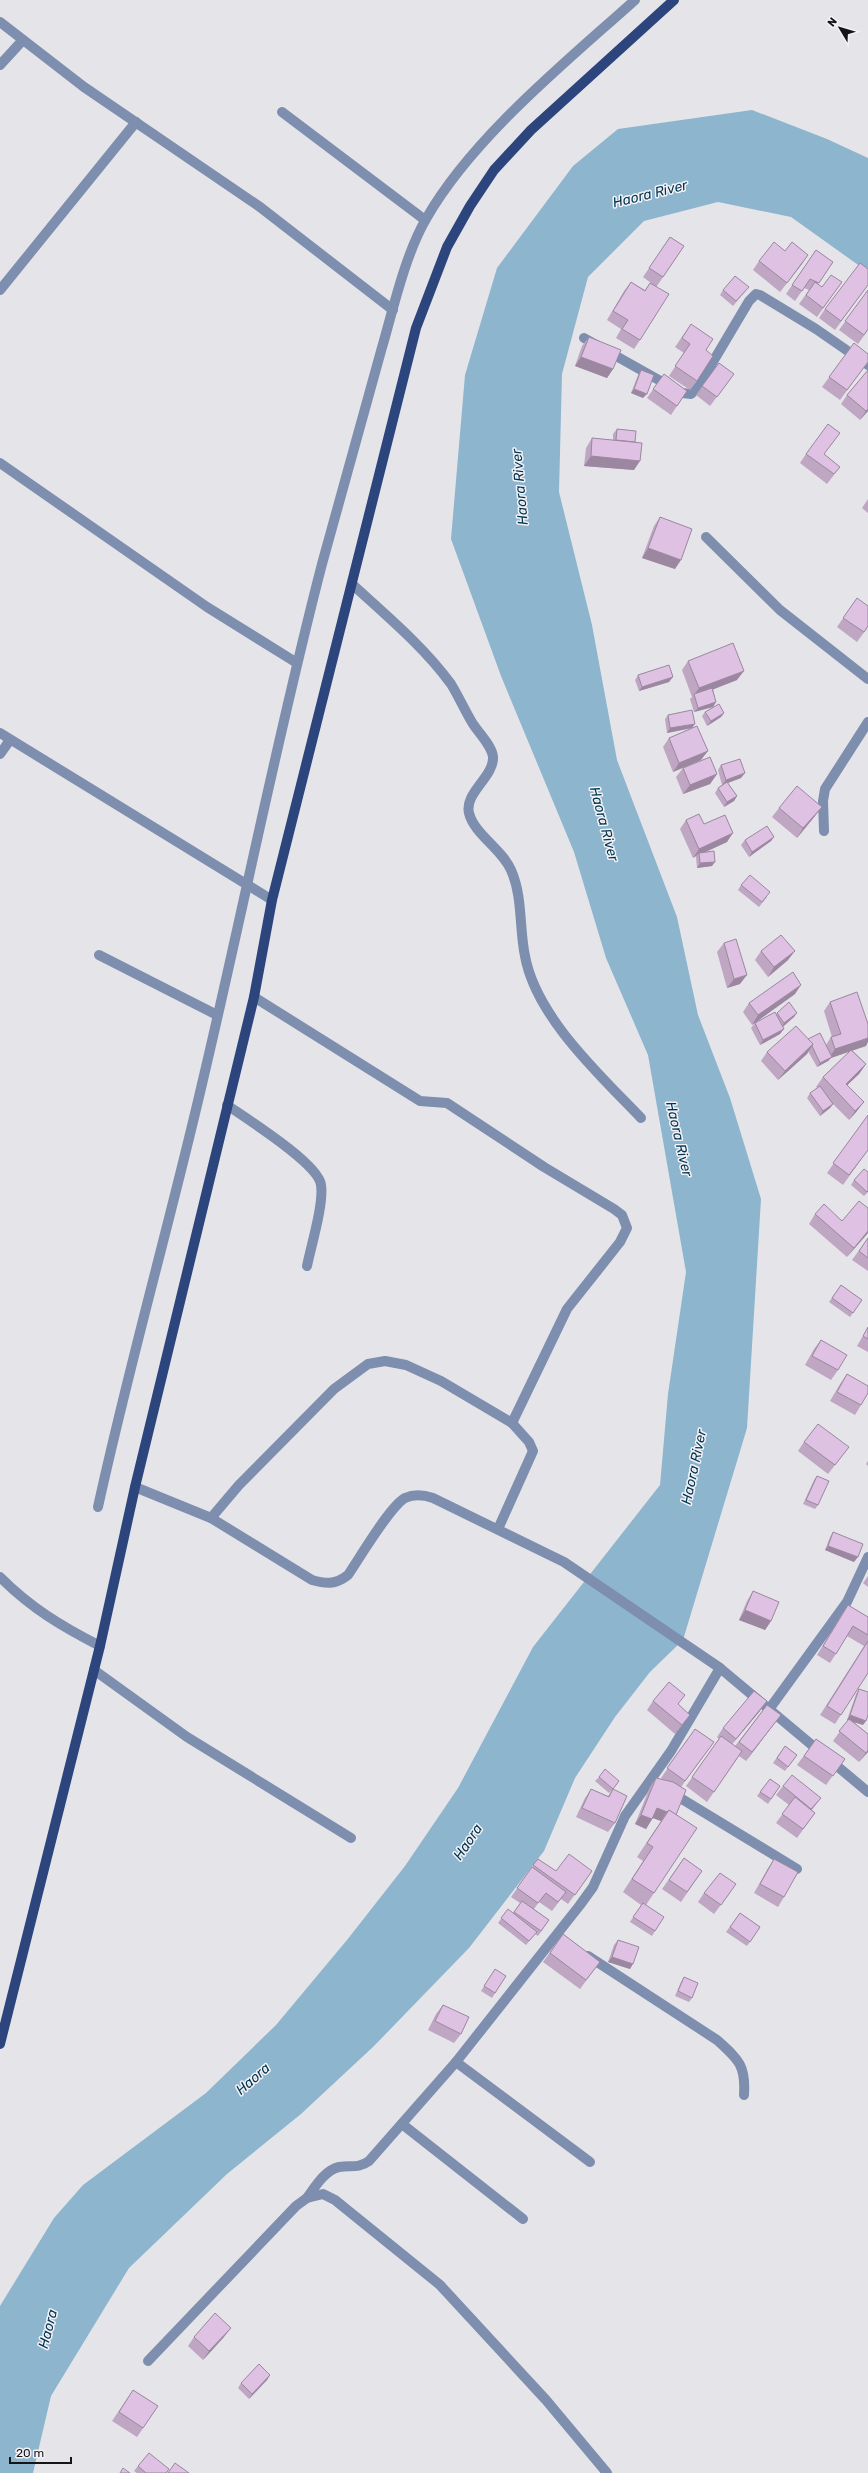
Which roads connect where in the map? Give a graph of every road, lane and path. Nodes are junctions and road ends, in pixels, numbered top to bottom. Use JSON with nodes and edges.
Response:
{"nodes":[{"id":1,"x":635,"y":0,"type":"edge"},
{"id":2,"x":674,"y":0,"type":"edge"},
{"id":3,"x":0,"y":22,"type":"edge"},
{"id":4,"x":22,"y":40,"type":"junction"},
{"id":5,"x":0,"y":65,"type":"edge"},
{"id":6,"x":282,"y":112,"type":"dead end"},
{"id":7,"x":136,"y":122,"type":"junction"},
{"id":8,"x":425,"y":220,"type":"junction"},
{"id":9,"x":0,"y":290,"type":"edge"},
{"id":10,"x":393,"y":310,"type":"junction"},
{"id":11,"x":584,"y":338,"type":"dead end"},
{"id":12,"x":868,"y":365,"type":"edge"},
{"id":13,"x":0,"y":464,"type":"edge"},
{"id":14,"x":706,"y":537,"type":"dead end"},
{"id":15,"x":353,"y":585,"type":"junction"},
{"id":16,"x":297,"y":663,"type":"junction"},
{"id":17,"x":868,"y":679,"type":"edge"},
{"id":18,"x":868,"y":722,"type":"edge"},
{"id":19,"x":0,"y":733,"type":"edge"},
{"id":20,"x":10,"y":740,"type":"junction"},
{"id":21,"x":0,"y":754,"type":"edge"},
{"id":22,"x":824,"y":831,"type":"dead end"},
{"id":23,"x":246,"y":883,"type":"junction"},
{"id":24,"x":272,"y":900,"type":"junction"},
{"id":25,"x":99,"y":955,"type":"dead end"},
{"id":26,"x":254,"y":997,"type":"junction"},
{"id":27,"x":217,"y":1015,"type":"junction"},
{"id":28,"x":227,"y":1105,"type":"junction"},
{"id":29,"x":641,"y":1118,"type":"dead end"},
{"id":30,"x":307,"y":1266,"type":"dead end"},
{"id":31,"x":512,"y":1423,"type":"junction"},
{"id":32,"x":135,"y":1487,"type":"junction"},
{"id":33,"x":98,"y":1507,"type":"dead end"},
{"id":34,"x":211,"y":1518,"type":"junction"},
{"id":35,"x":498,"y":1529,"type":"junction"},
{"id":36,"x":868,"y":1557,"type":"edge"},
{"id":37,"x":0,"y":1577,"type":"edge"},
{"id":38,"x":100,"y":1646,"type":"junction"},
{"id":39,"x":720,"y":1668,"type":"junction"},
{"id":40,"x":94,"y":1670,"type":"junction"},
{"id":41,"x":770,"y":1708,"type":"junction"},
{"id":42,"x":658,"y":1784,"type":"junction"},
{"id":43,"x":868,"y":1792,"type":"edge"},
{"id":44,"x":351,"y":1838,"type":"dead end"},
{"id":45,"x":798,"y":1869,"type":"dead end"},
{"id":46,"x":576,"y":1948,"type":"edge"},
{"id":47,"x":0,"y":2044,"type":"edge"},
{"id":48,"x":456,"y":2062,"type":"junction"},
{"id":49,"x":744,"y":2095,"type":"dead end"},
{"id":50,"x":402,"y":2124,"type":"junction"},
{"id":51,"x":590,"y":2162,"type":"dead end"},
{"id":52,"x":307,"y":2198,"type":"junction"},
{"id":53,"x":523,"y":2219,"type":"dead end"},
{"id":54,"x":148,"y":2361,"type":"dead end"},
{"id":55,"x":607,"y":2473,"type":"edge"}],
"edges":[{"from":1,"to":8,"type":"street"},
{"from":2,"to":15,"type":"main road"},
{"from":3,"to":4,"type":"street"},
{"from":4,"to":5,"type":"street"},
{"from":4,"to":7,"type":"street"},
{"from":6,"to":8,"type":"street"},
{"from":7,"to":9,"type":"street"},
{"from":7,"to":10,"type":"street"},
{"from":8,"to":10,"type":"street"},
{"from":10,"to":16,"type":"street"},
{"from":11,"to":12,"type":"street"},
{"from":13,"to":16,"type":"street"},
{"from":14,"to":17,"type":"street"},
{"from":15,"to":24,"type":"main road"},
{"from":15,"to":29,"type":"street"},
{"from":16,"to":23,"type":"street"},
{"from":18,"to":22,"type":"street"},
{"from":19,"to":20,"type":"street"},
{"from":20,"to":21,"type":"street"},
{"from":20,"to":23,"type":"street"},
{"from":23,"to":24,"type":"street"},
{"from":23,"to":27,"type":"street"},
{"from":24,"to":26,"type":"main road"},
{"from":25,"to":27,"type":"street"},
{"from":26,"to":28,"type":"main road"},
{"from":26,"to":31,"type":"street"},
{"from":27,"to":33,"type":"street"},
{"from":28,"to":30,"type":"street"},
{"from":28,"to":32,"type":"main road"},
{"from":31,"to":34,"type":"street"},
{"from":31,"to":35,"type":"street"},
{"from":32,"to":34,"type":"street"},
{"from":32,"to":38,"type":"main road"},
{"from":34,"to":35,"type":"street"},
{"from":35,"to":39,"type":"street"},
{"from":36,"to":41,"type":"street"},
{"from":37,"to":38,"type":"street"},
{"from":38,"to":40,"type":"main road"},
{"from":39,"to":41,"type":"street"},
{"from":39,"to":42,"type":"street"},
{"from":40,"to":44,"type":"street"},
{"from":40,"to":47,"type":"main road"},
{"from":41,"to":43,"type":"street"},
{"from":42,"to":45,"type":"street"},
{"from":42,"to":48,"type":"street"},
{"from":46,"to":49,"type":"street"},
{"from":48,"to":50,"type":"street"},
{"from":48,"to":51,"type":"street"},
{"from":50,"to":52,"type":"street"},
{"from":50,"to":53,"type":"street"},
{"from":52,"to":54,"type":"street"},
{"from":52,"to":55,"type":"street"}]}
